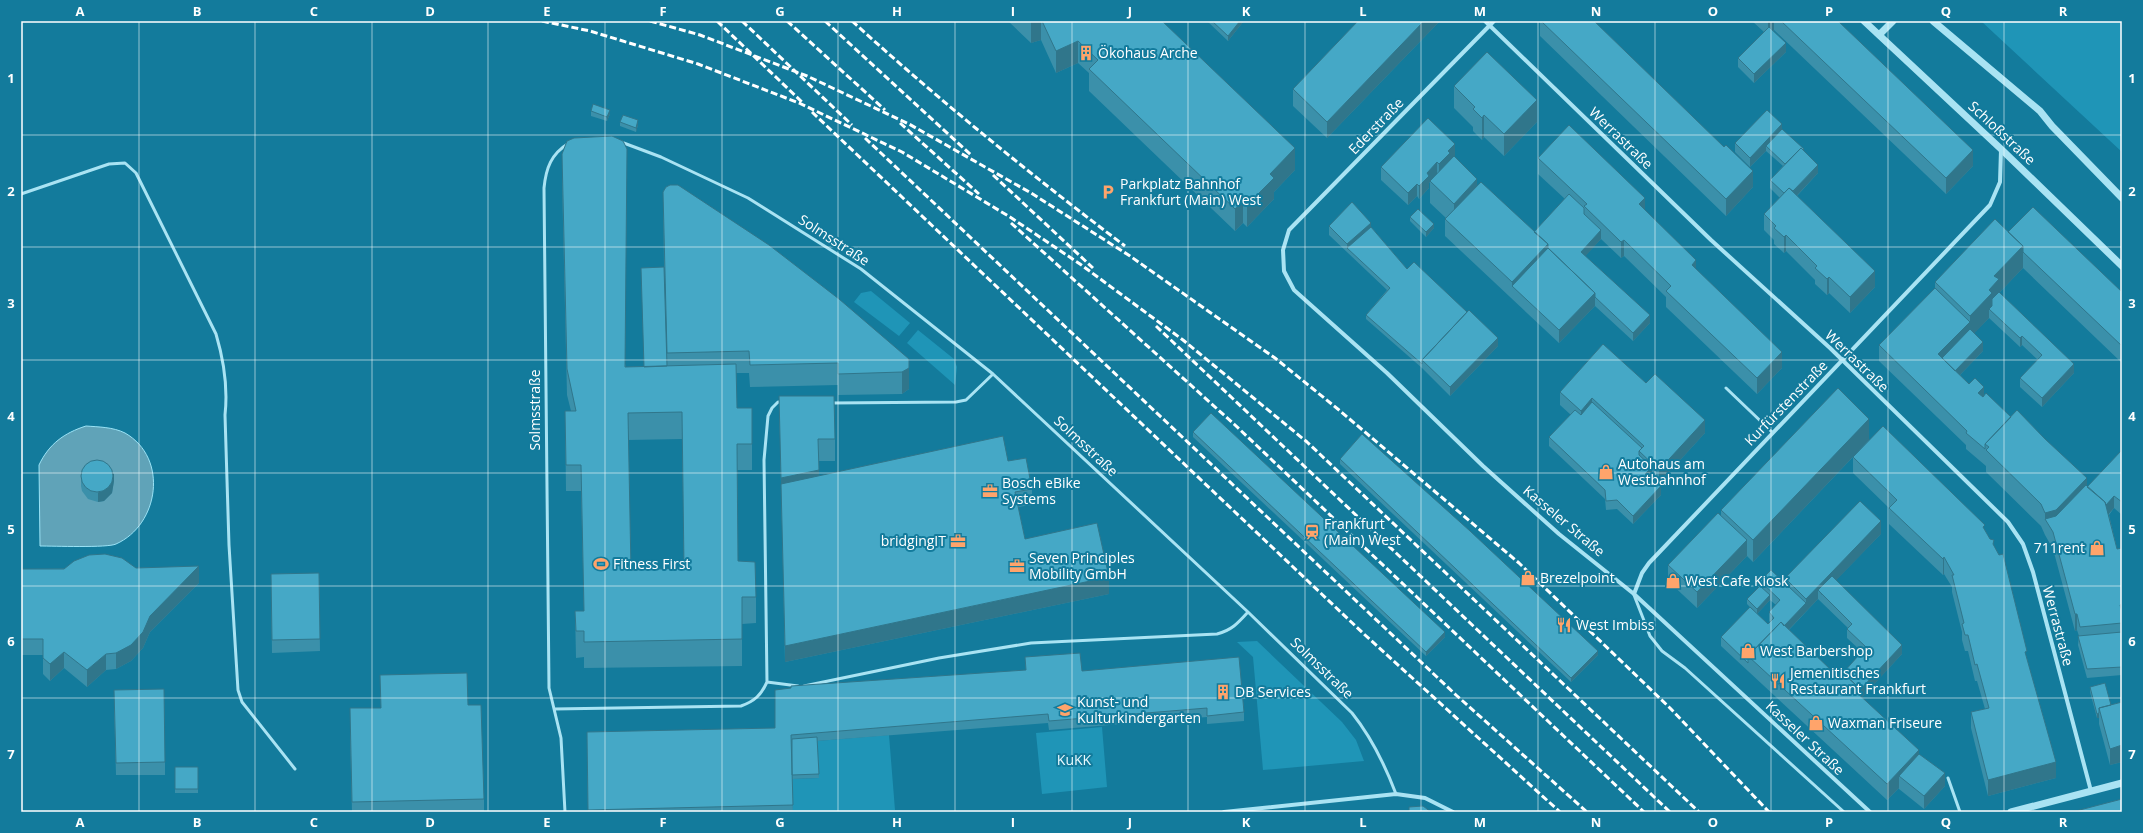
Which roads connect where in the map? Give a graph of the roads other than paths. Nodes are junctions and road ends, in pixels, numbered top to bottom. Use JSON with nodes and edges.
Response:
{"nodes":[{"id":1,"x":1485,"y":21,"type":"edge"},
{"id":2,"x":1494,"y":21,"type":"edge"},
{"id":3,"x":1864,"y":21,"type":"edge"},
{"id":4,"x":1893,"y":21,"type":"edge"},
{"id":5,"x":1933,"y":21,"type":"edge"},
{"id":6,"x":1489,"y":25,"type":"junction"},
{"id":7,"x":1879,"y":35,"type":"junction"},
{"id":8,"x":615,"y":140,"type":"edge"},
{"id":9,"x":573,"y":141,"type":"edge"},
{"id":10,"x":2001,"y":149,"type":"junction"},
{"id":11,"x":21,"y":194,"type":"edge"},
{"id":12,"x":2122,"y":198,"type":"edge"},
{"id":13,"x":1283,"y":250,"type":"joint"},
{"id":14,"x":2122,"y":266,"type":"edge"},
{"id":15,"x":1842,"y":361,"type":"junction"},
{"id":16,"x":993,"y":374,"type":"junction"},
{"id":17,"x":1726,"y":388,"type":"dead end"},
{"id":18,"x":788,"y":400,"type":"edge"},
{"id":19,"x":830,"y":403,"type":"edge"},
{"id":20,"x":1772,"y":432,"type":"junction"},
{"id":21,"x":1634,"y":594,"type":"junction"},
{"id":22,"x":1248,"y":612,"type":"junction"},
{"id":23,"x":767,"y":682,"type":"junction"},
{"id":24,"x":554,"y":709,"type":"junction"},
{"id":25,"x":295,"y":770,"type":"dead end"},
{"id":26,"x":1948,"y":778,"type":"dead end"},
{"id":27,"x":2122,"y":783,"type":"edge"},
{"id":28,"x":2091,"y":791,"type":"junction"},
{"id":29,"x":1396,"y":794,"type":"junction"},
{"id":30,"x":564,"y":812,"type":"edge"},
{"id":31,"x":1224,"y":812,"type":"edge"},
{"id":32,"x":1453,"y":812,"type":"edge"},
{"id":33,"x":1844,"y":812,"type":"edge"},
{"id":34,"x":1870,"y":812,"type":"edge"},
{"id":35,"x":1960,"y":812,"type":"edge"},
{"id":36,"x":2011,"y":812,"type":"edge"}],
"edges":[{"from":1,"to":6,"type":"street","name":"Werrastraße"},
{"from":2,"to":6,"type":"street","name":"Ederstraße"},
{"from":3,"to":7,"type":"street","name":"Schloßstraße"},
{"from":4,"to":7,"type":"street"},
{"from":5,"to":12,"type":"street"},
{"from":6,"to":13,"type":"street","name":"Ederstraße"},
{"from":6,"to":15,"type":"street","name":"Werrastraße"},
{"from":7,"to":10,"type":"street","name":"Schloßstraße"},
{"from":8,"to":16,"type":"lane","name":"Solmsstraße"},
{"from":9,"to":24,"type":"lane","name":"Solmsstraße"},
{"from":10,"to":14,"type":"street","name":"Schloßstraße"},
{"from":10,"to":15,"type":"street","name":"Kurfürstenstraße"},
{"from":11,"to":25,"type":"lane"},
{"from":13,"to":21,"type":"street","name":"Kasseler Straße"},
{"from":15,"to":20,"type":"street","name":"Kurfürstenstraße"},
{"from":15,"to":28,"type":"street","name":"Werrastraße"},
{"from":16,"to":19,"type":"lane"},
{"from":16,"to":22,"type":"lane","name":"Solmsstraße"},
{"from":17,"to":20,"type":"lane"},
{"from":18,"to":23,"type":"lane"},
{"from":20,"to":21,"type":"street","name":"Kurfürstenstraße"},
{"from":21,"to":33,"type":"lane"},
{"from":21,"to":34,"type":"street","name":"Kasseler Straße"},
{"from":22,"to":23,"type":"lane"},
{"from":22,"to":29,"type":"lane","name":"Solmsstraße"},
{"from":23,"to":24,"type":"lane"},
{"from":24,"to":30,"type":"lane","name":"Solmsstraße"},
{"from":26,"to":35,"type":"lane"},
{"from":27,"to":28,"type":"street"},
{"from":28,"to":36,"type":"street"},
{"from":29,"to":31,"type":"street"},
{"from":29,"to":32,"type":"street"}]}
